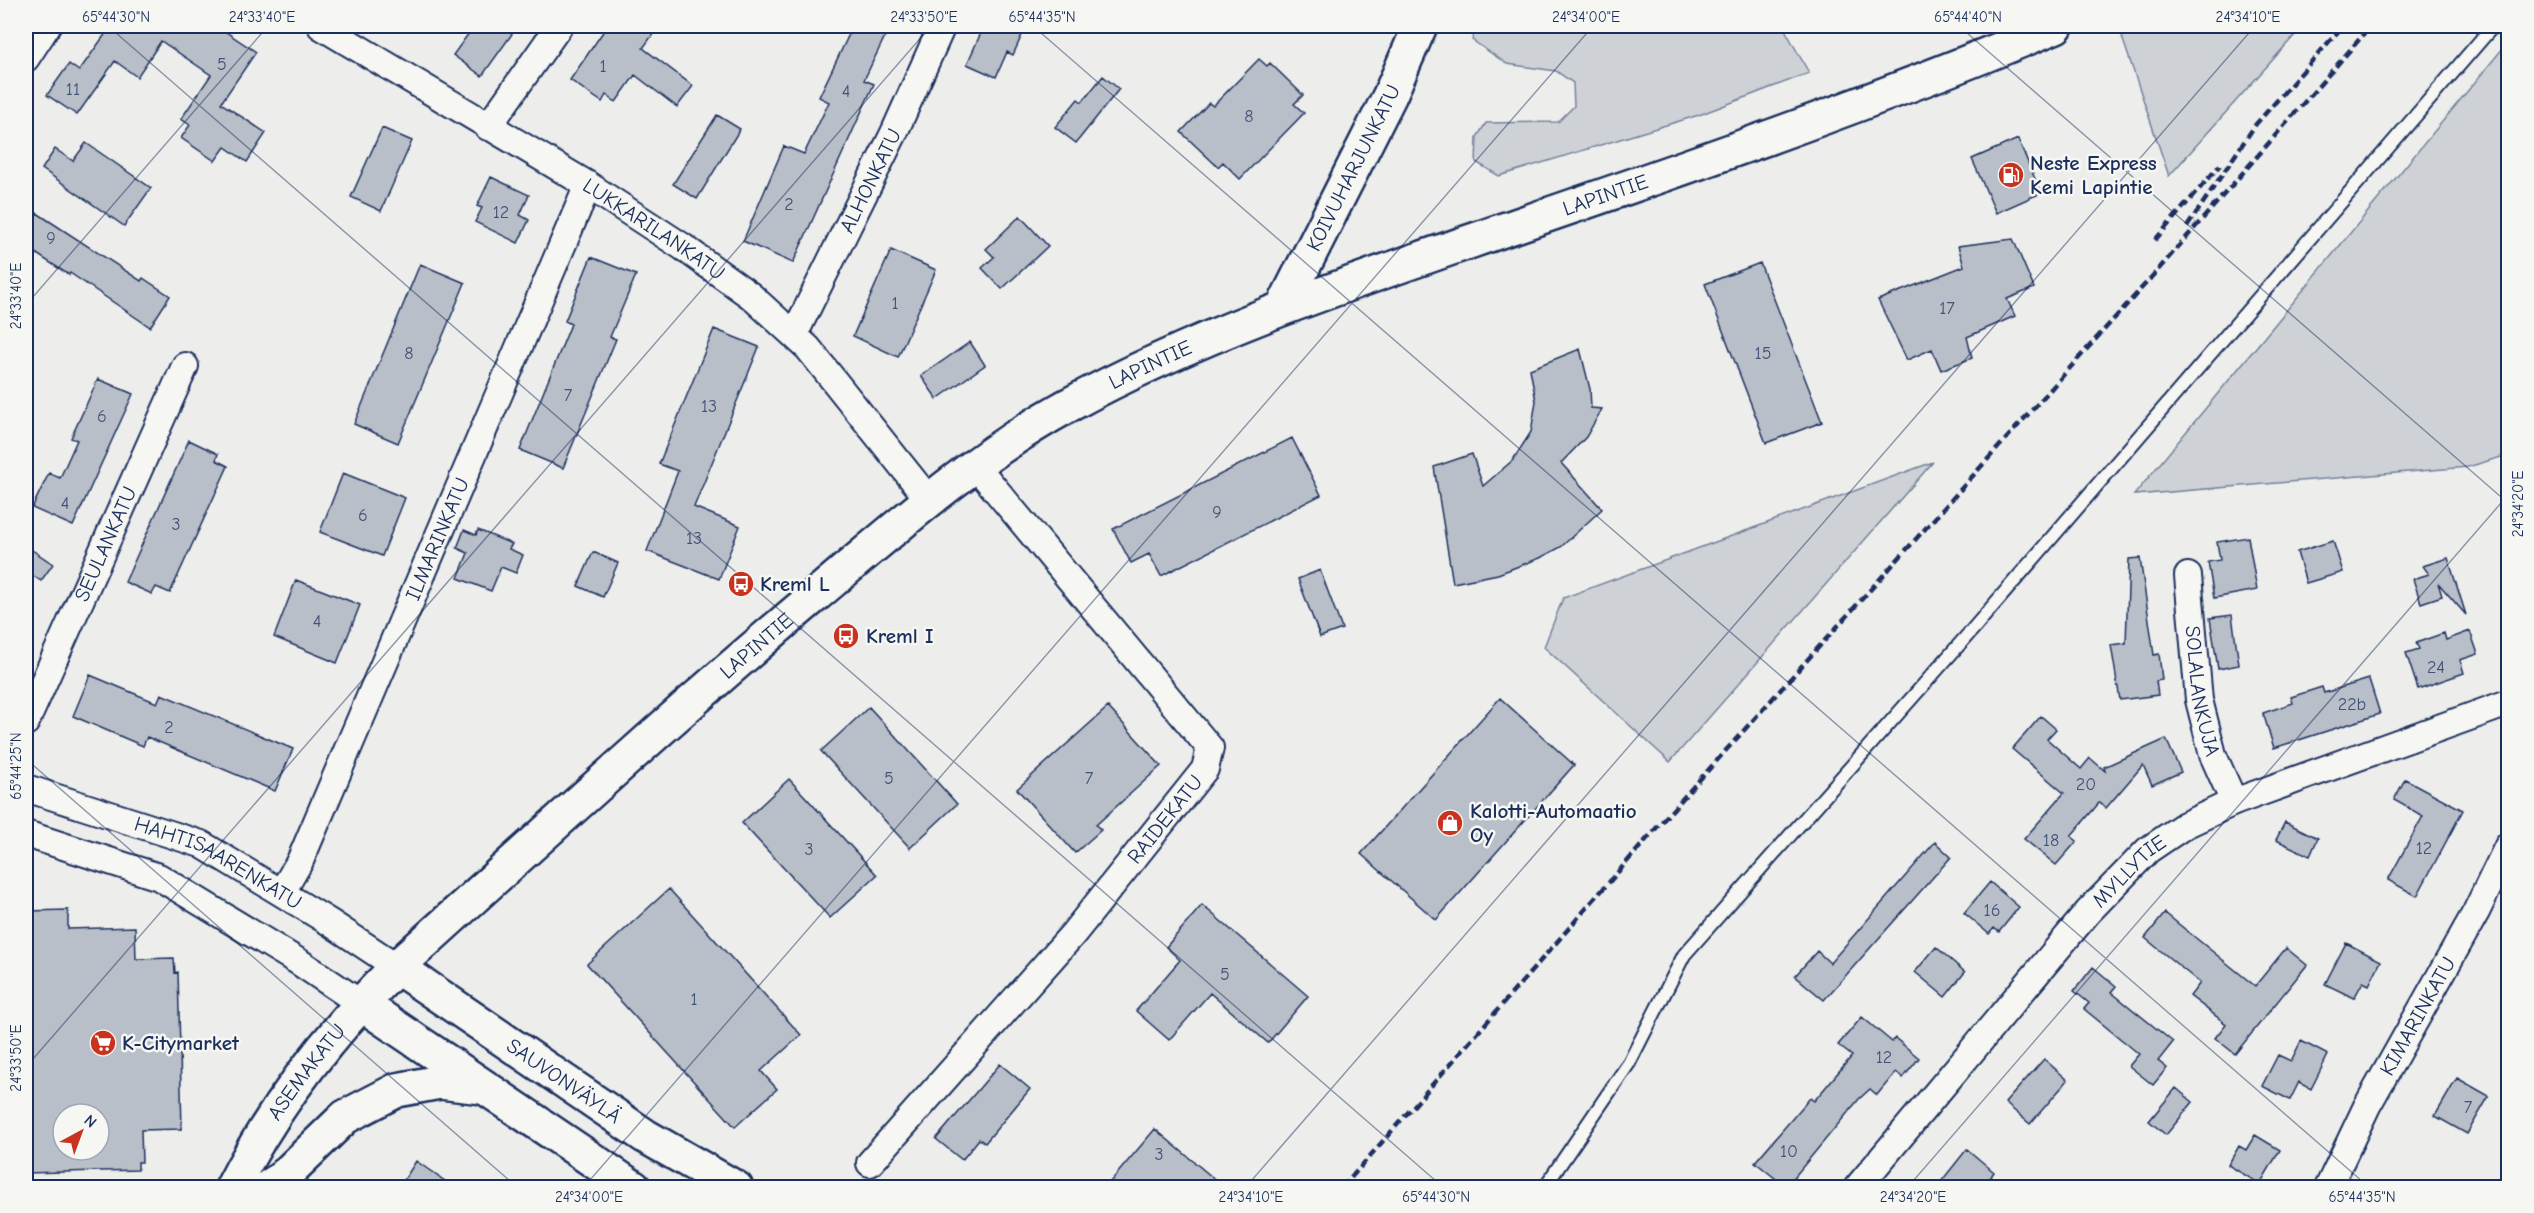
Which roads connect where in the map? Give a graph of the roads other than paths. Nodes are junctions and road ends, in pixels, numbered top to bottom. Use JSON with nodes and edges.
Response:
{"nodes":[{"id":1,"x":46,"y":26,"type":"edge"},
{"id":2,"x":321,"y":26,"type":"edge"},
{"id":3,"x":559,"y":26,"type":"edge"},
{"id":4,"x":942,"y":26,"type":"edge"},
{"id":5,"x":1420,"y":26,"type":"edge"},
{"id":6,"x":2056,"y":26,"type":"edge"},
{"id":7,"x":2493,"y":26,"type":"edge"},
{"id":8,"x":26,"y":58,"type":"edge"},
{"id":9,"x":488,"y":127,"type":"junction"},
{"id":10,"x":588,"y":185,"type":"junction"},
{"id":11,"x":1283,"y":307,"type":"junction"},
{"id":12,"x":795,"y":333,"type":"junction"},
{"id":13,"x":184,"y":366,"type":"dead end"},
{"id":14,"x":975,"y":465,"type":"junction"},
{"id":15,"x":929,"y":500,"type":"junction"},
{"id":16,"x":2188,"y":576,"type":"dead end"},
{"id":17,"x":2508,"y":703,"type":"edge"},
{"id":18,"x":26,"y":723,"type":"edge"},
{"id":19,"x":26,"y":788,"type":"edge"},
{"id":20,"x":2235,"y":802,"type":"junction"},
{"id":21,"x":26,"y":834,"type":"edge"},
{"id":22,"x":2508,"y":846,"type":"edge"},
{"id":23,"x":282,"y":892,"type":"junction"},
{"id":24,"x":396,"y":967,"type":"junction"},
{"id":25,"x":360,"y":1003,"type":"junction"},
{"id":26,"x":484,"y":1087,"type":"junction"},
{"id":27,"x":870,"y":1163,"type":"dead end"},
{"id":28,"x":232,"y":1188,"type":"edge"},
{"id":29,"x":267,"y":1188,"type":"edge"},
{"id":30,"x":634,"y":1188,"type":"edge"},
{"id":31,"x":736,"y":1188,"type":"edge"},
{"id":32,"x":1544,"y":1188,"type":"edge"},
{"id":33,"x":1857,"y":1188,"type":"edge"},
{"id":34,"x":2328,"y":1188,"type":"edge"}],
"edges":[{"from":1,"to":8,"type":"street"},
{"from":2,"to":9,"type":"street","name":"LUKKARILANKATU"},
{"from":3,"to":9,"type":"street"},
{"from":4,"to":12,"type":"street","name":"ALHONKATU"},
{"from":5,"to":11,"type":"main road","name":"KOIVUHARJUNKATU"},
{"from":6,"to":11,"type":"main road","name":"LAPINTIE"},
{"from":7,"to":32,"type":"lane"},
{"from":9,"to":10,"type":"street","name":"LUKKARILANKATU"},
{"from":10,"to":12,"type":"street","name":"LUKKARILANKATU"},
{"from":10,"to":23,"type":"street","name":"ILMARINKATU"},
{"from":11,"to":14,"type":"main road","name":"LAPINTIE"},
{"from":12,"to":15,"type":"street","name":"LUKKARILANKATU"},
{"from":13,"to":18,"type":"street","name":"SEULANKATU"},
{"from":14,"to":15,"type":"main road","name":"LAPINTIE"},
{"from":14,"to":27,"type":"street","name":"RAIDEKATU"},
{"from":15,"to":24,"type":"main road","name":"LAPINTIE"},
{"from":16,"to":20,"type":"street","name":"SOLALANKUJA"},
{"from":17,"to":20,"type":"street","name":"MYLLYTIE"},
{"from":19,"to":23,"type":"street","name":"HAHTISAARENKATU"},
{"from":20,"to":33,"type":"street","name":"MYLLYTIE"},
{"from":21,"to":25,"type":"street","name":"HAHTISAARENKATU"},
{"from":22,"to":34,"type":"street","name":"KIMARINKATU"},
{"from":23,"to":24,"type":"street","name":"HAHTISAARENKATU"},
{"from":24,"to":25,"type":"main road","name":"ASEMAKATU"},
{"from":24,"to":31,"type":"main road","name":"SAUVONVÄYLÄ"},
{"from":25,"to":26,"type":"main road"},
{"from":25,"to":28,"type":"main road","name":"ASEMAKATU"},
{"from":26,"to":29,"type":"main road"},
{"from":26,"to":30,"type":"main road"}]}
